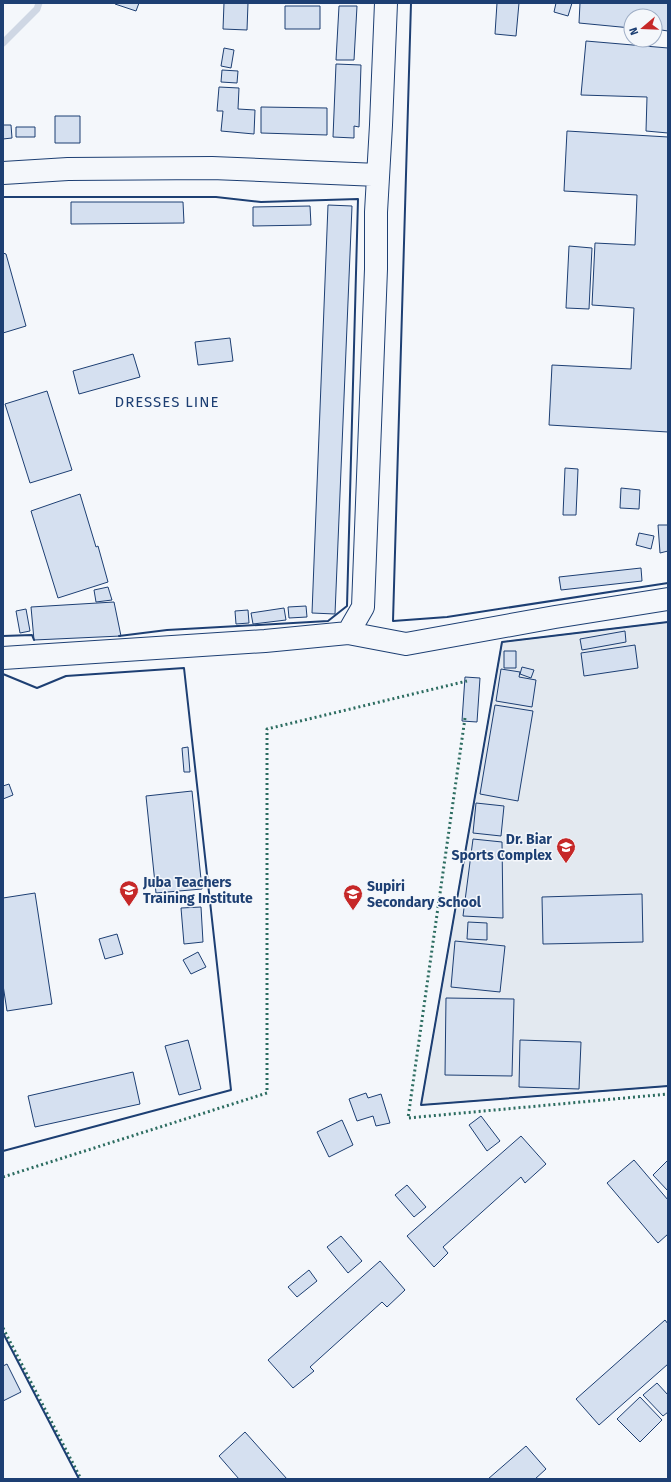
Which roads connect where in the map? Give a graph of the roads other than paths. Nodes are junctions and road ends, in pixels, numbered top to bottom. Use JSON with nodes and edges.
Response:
{"nodes":[{"id":1,"x":386,"y":3,"type":"edge"},
{"id":2,"x":3,"y":173,"type":"edge"},
{"id":3,"x":378,"y":175,"type":"junction"},
{"id":4,"x":668,"y":599,"type":"edge"},
{"id":5,"x":348,"y":633,"type":"junction"},
{"id":6,"x":3,"y":658,"type":"edge"}],
"edges":[{"from":1,"to":3,"type":"street"},
{"from":2,"to":3,"type":"street"},
{"from":3,"to":5,"type":"street"},
{"from":4,"to":5,"type":"street"},
{"from":5,"to":6,"type":"street"}]}
